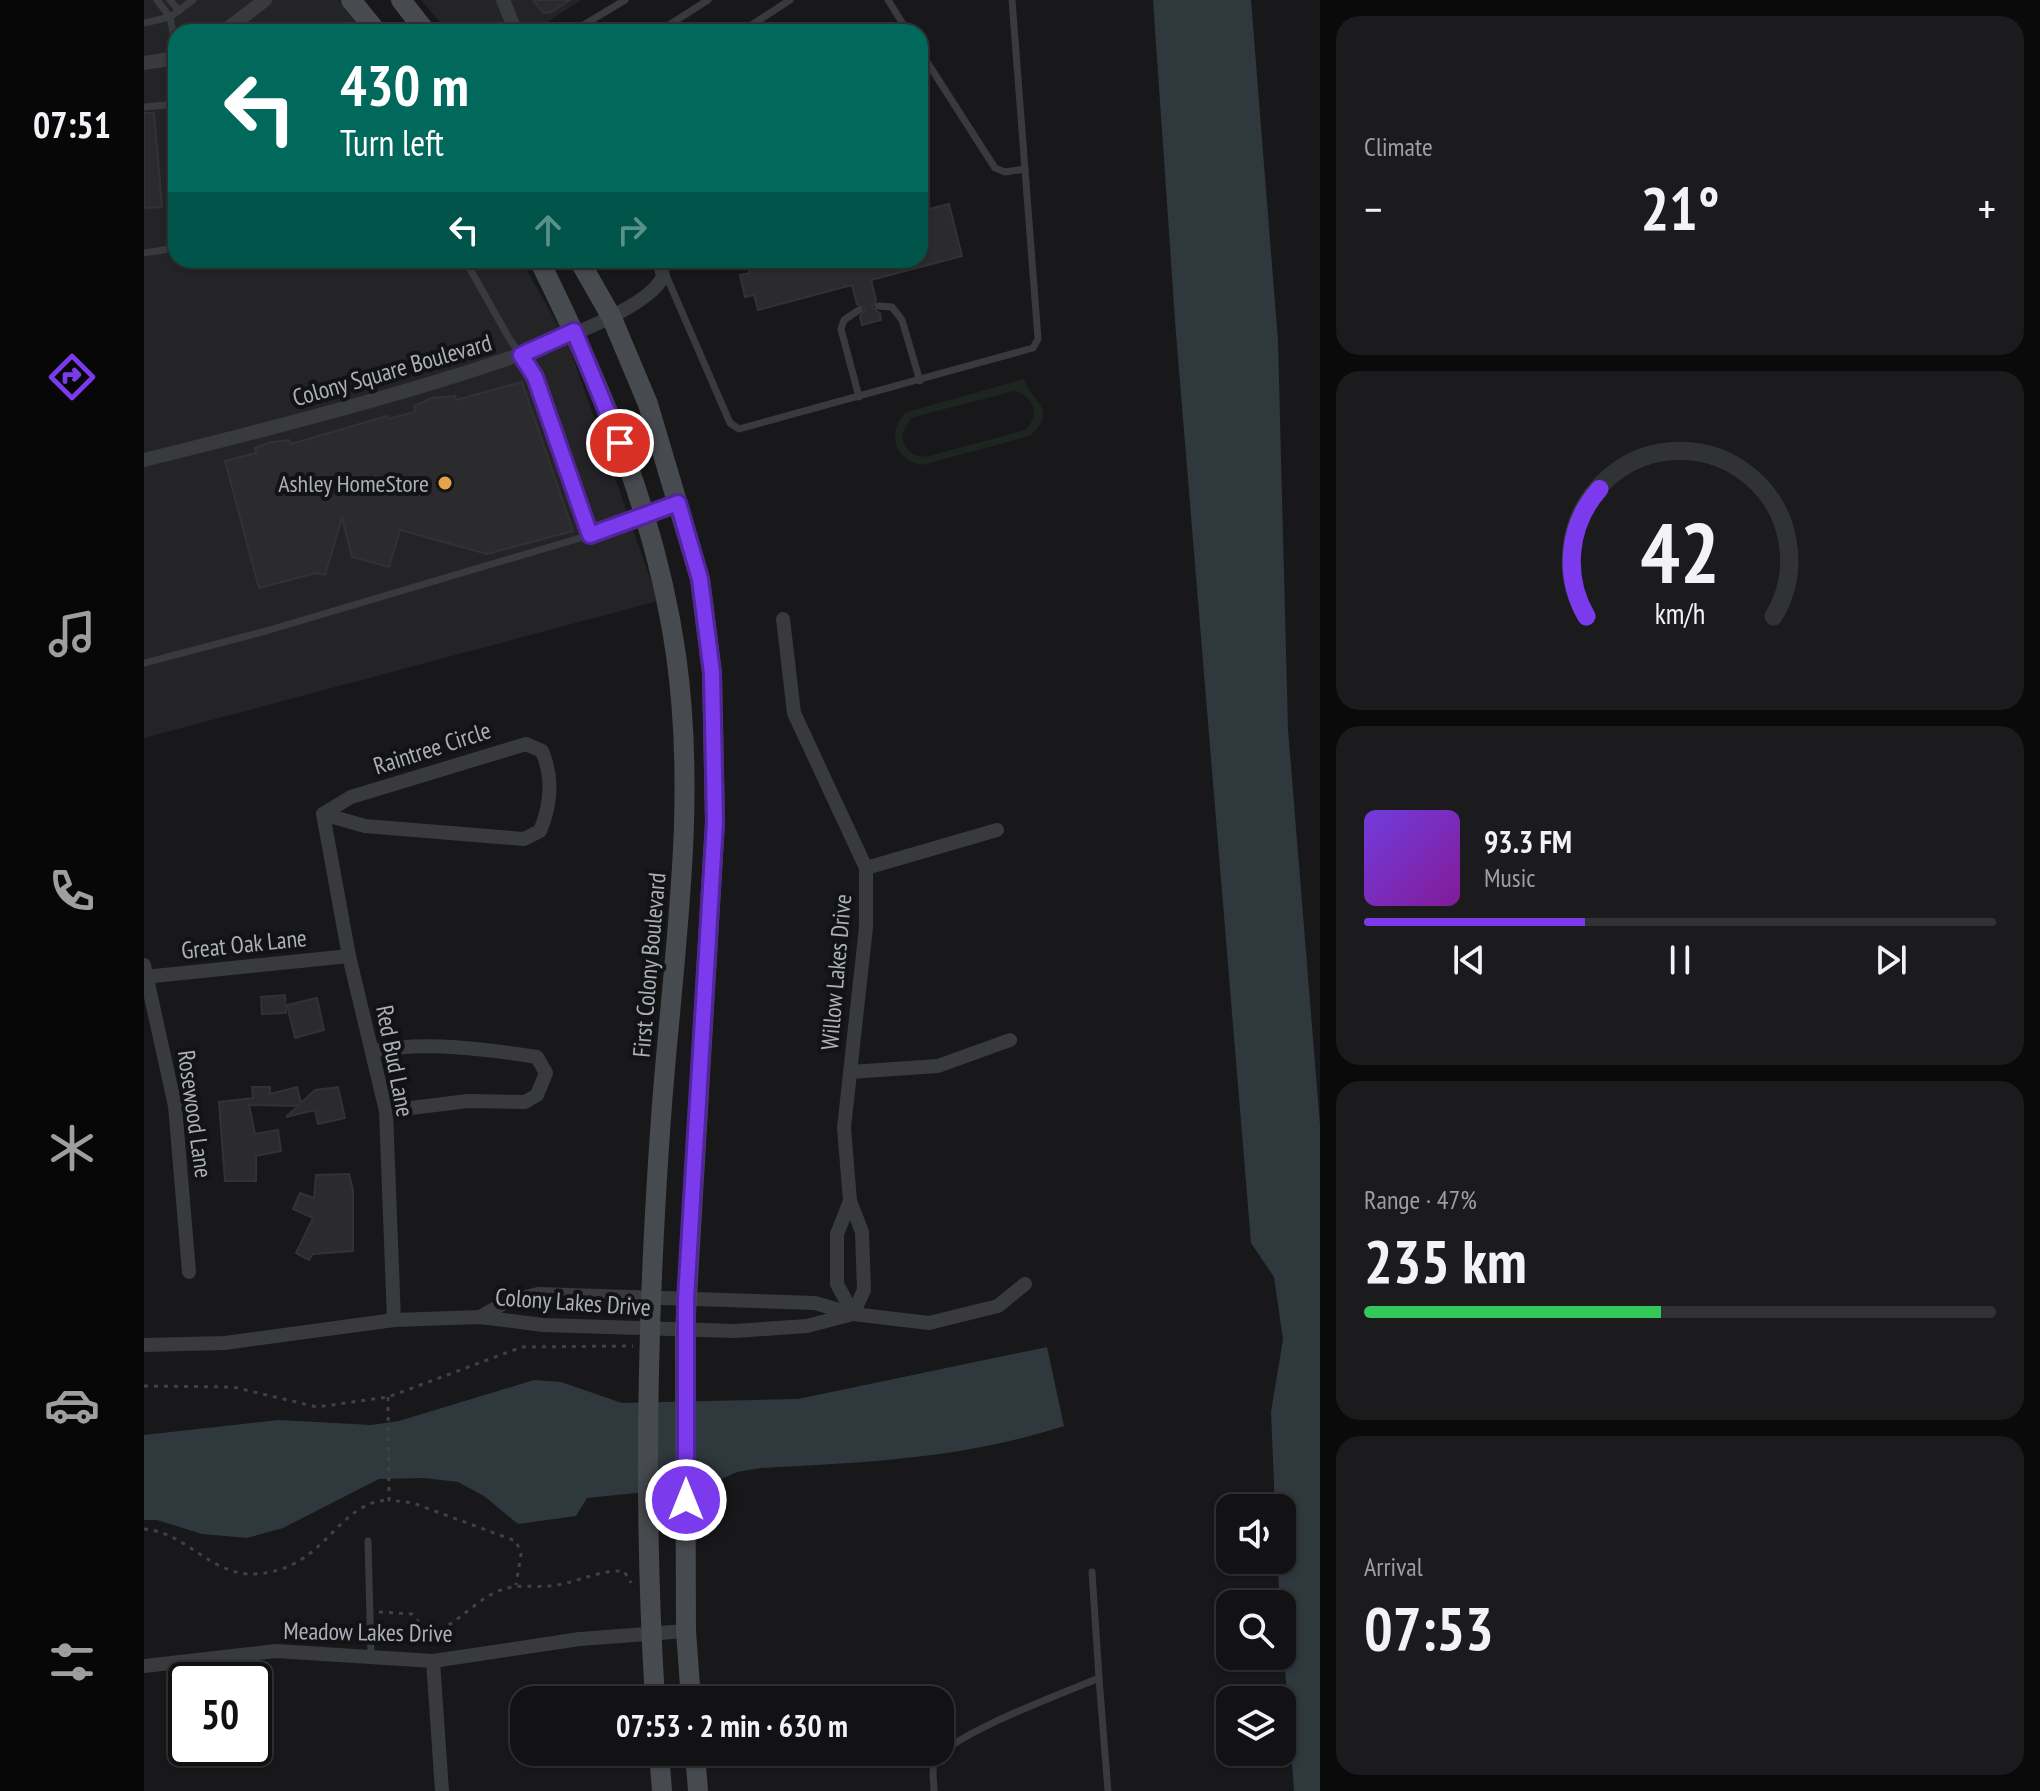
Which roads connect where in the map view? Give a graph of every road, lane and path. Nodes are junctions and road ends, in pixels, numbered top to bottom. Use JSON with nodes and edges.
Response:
{"nodes":[{"id":1,"x":157,"y":0,"type":"edge"},
{"id":2,"x":170,"y":0,"type":"edge"},
{"id":3,"x":193,"y":0,"type":"edge"},
{"id":4,"x":265,"y":0,"type":"edge"},
{"id":5,"x":351,"y":0,"type":"edge"},
{"id":6,"x":401,"y":0,"type":"edge"},
{"id":7,"x":503,"y":0,"type":"edge"},
{"id":8,"x":625,"y":0,"type":"edge"},
{"id":9,"x":708,"y":0,"type":"edge"},
{"id":10,"x":790,"y":0,"type":"edge"},
{"id":11,"x":890,"y":0,"type":"edge"},
{"id":12,"x":1012,"y":0,"type":"edge"},
{"id":13,"x":781,"y":3,"type":"edge"},
{"id":14,"x":179,"y":11,"type":"junction"},
{"id":15,"x":170,"y":17,"type":"junction"},
{"id":16,"x":144,"y":23,"type":"edge"},
{"id":17,"x":171,"y":24,"type":"edge"},
{"id":18,"x":234,"y":24,"type":"edge"},
{"id":19,"x":370,"y":24,"type":"edge"},
{"id":20,"x":420,"y":24,"type":"edge"},
{"id":21,"x":513,"y":24,"type":"edge"},
{"id":22,"x":585,"y":24,"type":"edge"},
{"id":23,"x":670,"y":24,"type":"edge"},
{"id":24,"x":752,"y":24,"type":"edge"},
{"id":25,"x":904,"y":24,"type":"edge"},
{"id":26,"x":168,"y":59,"type":"edge"},
{"id":27,"x":144,"y":63,"type":"edge"},
{"id":28,"x":928,"y":63,"type":"edge"},
{"id":29,"x":168,"y":105,"type":"edge"},
{"id":30,"x":144,"y":107,"type":"edge"},
{"id":31,"x":1025,"y":169,"type":"junction"},
{"id":32,"x":168,"y":249,"type":"edge"},
{"id":33,"x":144,"y":253,"type":"edge"},
{"id":34,"x":470,"y":268,"type":"edge"},
{"id":35,"x":543,"y":268,"type":"edge"},
{"id":36,"x":584,"y":268,"type":"edge"},
{"id":37,"x":661,"y":268,"type":"edge"},
{"id":38,"x":662,"y":268,"type":"edge"},
{"id":39,"x":878,"y":306,"type":"dead end"},
{"id":40,"x":859,"y":310,"type":"dead end"},
{"id":41,"x":611,"y":316,"type":"junction"},
{"id":42,"x":574,"y":331,"type":"junction"},
{"id":43,"x":521,"y":355,"type":"junction"},
{"id":44,"x":920,"y":381,"type":"junction"},
{"id":45,"x":859,"y":397,"type":"junction"},
{"id":46,"x":144,"y":460,"type":"edge"},
{"id":47,"x":678,"y":503,"type":"junction"},
{"id":48,"x":646,"y":518,"type":"junction"},
{"id":49,"x":590,"y":535,"type":"junction"},
{"id":50,"x":783,"y":619,"type":"dead end"},
{"id":51,"x":144,"y":663,"type":"edge"},
{"id":52,"x":323,"y":814,"type":"junction"},
{"id":53,"x":997,"y":830,"type":"dead end"},
{"id":54,"x":866,"y":868,"type":"junction"},
{"id":55,"x":349,"y":956,"type":"junction"},
{"id":56,"x":145,"y":973,"type":"edge"},
{"id":57,"x":672,"y":998,"type":"junction"},
{"id":58,"x":706,"y":1000,"type":"junction"},
{"id":59,"x":1010,"y":1040,"type":"dead end"},
{"id":60,"x":374,"y":1051,"type":"junction"},
{"id":61,"x":850,"y":1072,"type":"junction"},
{"id":62,"x":386,"y":1111,"type":"junction"},
{"id":63,"x":850,"y":1201,"type":"junction"},
{"id":64,"x":189,"y":1272,"type":"dead end"},
{"id":65,"x":1025,"y":1284,"type":"dead end"},
{"id":66,"x":651,"y":1298,"type":"junction"},
{"id":67,"x":686,"y":1299,"type":"junction"},
{"id":68,"x":853,"y":1314,"type":"junction"},
{"id":69,"x":480,"y":1317,"type":"junction"},
{"id":70,"x":394,"y":1320,"type":"junction"},
{"id":71,"x":685,"y":1330,"type":"junction"},
{"id":72,"x":649,"y":1339,"type":"junction"},
{"id":73,"x":144,"y":1345,"type":"edge"},
{"id":74,"x":144,"y":1386,"type":"edge"},
{"id":75,"x":388,"y":1397,"type":"junction"},
{"id":76,"x":389,"y":1500,"type":"junction"},
{"id":77,"x":144,"y":1529,"type":"edge"},
{"id":78,"x":368,"y":1541,"type":"dead end"},
{"id":79,"x":1092,"y":1572,"type":"dead end"},
{"id":80,"x":516,"y":1585,"type":"junction"},
{"id":81,"x":634,"y":1592,"type":"dead end"},
{"id":82,"x":370,"y":1612,"type":"junction"},
{"id":83,"x":686,"y":1631,"type":"junction"},
{"id":84,"x":652,"y":1633,"type":"junction"},
{"id":85,"x":371,"y":1657,"type":"junction"},
{"id":86,"x":433,"y":1661,"type":"junction"},
{"id":87,"x":144,"y":1666,"type":"edge"},
{"id":88,"x":1099,"y":1678,"type":"junction"},
{"id":89,"x":654,"y":1686,"type":"edge"},
{"id":90,"x":690,"y":1686,"type":"edge"},
{"id":91,"x":660,"y":1766,"type":"edge"},
{"id":92,"x":696,"y":1766,"type":"edge"},
{"id":93,"x":442,"y":1791,"type":"edge"},
{"id":94,"x":662,"y":1791,"type":"edge"},
{"id":95,"x":698,"y":1791,"type":"edge"},
{"id":96,"x":934,"y":1791,"type":"edge"},
{"id":97,"x":1108,"y":1791,"type":"edge"}],
"edges":[{"from":1,"to":15,"type":"lane"},
{"from":2,"to":14,"type":"lane"},
{"from":3,"to":14,"type":"lane"},
{"from":4,"to":18,"type":"street"},
{"from":5,"to":19,"type":"main road"},
{"from":6,"to":20,"type":"main road"},
{"from":7,"to":21,"type":"street"},
{"from":8,"to":22,"type":"lane"},
{"from":9,"to":23,"type":"lane"},
{"from":10,"to":13,"type":"lane"},
{"from":11,"to":25,"type":"lane"},
{"from":12,"to":31,"type":"lane"},
{"from":13,"to":24,"type":"lane"},
{"from":14,"to":15,"type":"lane"},
{"from":15,"to":16,"type":"lane"},
{"from":15,"to":17,"type":"lane"},
{"from":26,"to":27,"type":"street"},
{"from":28,"to":31,"type":"lane"},
{"from":29,"to":30,"type":"lane"},
{"from":31,"to":44,"type":"lane"},
{"from":32,"to":33,"type":"lane"},
{"from":34,"to":43,"type":"lane"},
{"from":35,"to":42,"type":"main road","name":"First Colony Boulevard"},
{"from":36,"to":41,"type":"main road"},
{"from":37,"to":41,"type":"street","name":"Colony Square Boulevard"},
{"from":38,"to":45,"type":"lane"},
{"from":39,"to":44,"type":"lane"},
{"from":40,"to":45,"type":"lane"},
{"from":41,"to":42,"type":"street","name":"Colony Square Boulevard"},
{"from":41,"to":47,"type":"main road"},
{"from":42,"to":43,"type":"street","name":"Colony Square Boulevard"},
{"from":42,"to":48,"type":"main road","name":"First Colony Boulevard"},
{"from":43,"to":46,"type":"street","name":"Colony Square Boulevard"},
{"from":43,"to":49,"type":"lane"},
{"from":44,"to":45,"type":"lane"},
{"from":47,"to":48,"type":"main road"},
{"from":47,"to":58,"type":"main road"},
{"from":48,"to":49,"type":"lane"},
{"from":48,"to":57,"type":"main road","name":"First Colony Boulevard"},
{"from":49,"to":51,"type":"lane"},
{"from":50,"to":54,"type":"street","name":"Willow Lakes Drive"},
{"from":52,"to":52,"type":"street","name":"Raintree Circle"},
{"from":52,"to":55,"type":"street","name":"Red Bud Lane"},
{"from":53,"to":54,"type":"street"},
{"from":54,"to":61,"type":"street","name":"Willow Lakes Drive"},
{"from":55,"to":56,"type":"street","name":"Great Oak Lane"},
{"from":55,"to":60,"type":"street","name":"Red Bud Lane"},
{"from":56,"to":64,"type":"street","name":"Rosewood Lane"},
{"from":57,"to":58,"type":"main road"},
{"from":57,"to":66,"type":"main road","name":"First Colony Boulevard"},
{"from":58,"to":67,"type":"main road"},
{"from":59,"to":61,"type":"street"},
{"from":60,"to":62,"type":"street","name":"Red Bud Lane"},
{"from":60,"to":62,"type":"street"},
{"from":61,"to":63,"type":"street","name":"Willow Lakes Drive"},
{"from":62,"to":70,"type":"street","name":"Red Bud Lane"},
{"from":63,"to":68,"type":"street","name":"Willow Lakes Drive"},
{"from":63,"to":68,"type":"street","name":"Willow Lakes Drive"},
{"from":65,"to":68,"type":"street","name":"Colony Lakes Drive"},
{"from":66,"to":67,"type":"street","name":"Colony Lakes Drive"},
{"from":66,"to":69,"type":"street","name":"Colony Lakes Drive"},
{"from":66,"to":72,"type":"main road","name":"First Colony Boulevard"},
{"from":67,"to":68,"type":"street","name":"Colony Lakes Drive"},
{"from":67,"to":71,"type":"main road"},
{"from":68,"to":71,"type":"street","name":"Colony Lakes Drive"},
{"from":69,"to":70,"type":"street","name":"Colony Lakes Drive"},
{"from":69,"to":72,"type":"street","name":"Colony Lakes Drive"},
{"from":70,"to":73,"type":"street","name":"Colony Lakes Drive"},
{"from":71,"to":72,"type":"street","name":"Colony Lakes Drive"},
{"from":71,"to":83,"type":"main road"},
{"from":72,"to":75,"type":"path"},
{"from":72,"to":84,"type":"main road","name":"First Colony Boulevard"},
{"from":74,"to":75,"type":"path"},
{"from":75,"to":76,"type":"path"},
{"from":76,"to":77,"type":"path"},
{"from":76,"to":80,"type":"path"},
{"from":78,"to":82,"type":"lane"},
{"from":79,"to":88,"type":"lane"},
{"from":80,"to":81,"type":"path"},
{"from":80,"to":82,"type":"path"},
{"from":82,"to":85,"type":"lane"},
{"from":83,"to":84,"type":"street","name":"Meadow Lakes Drive"},
{"from":83,"to":90,"type":"main road"},
{"from":84,"to":86,"type":"street","name":"Meadow Lakes Drive"},
{"from":84,"to":89,"type":"main road","name":"First Colony Boulevard"},
{"from":85,"to":86,"type":"street","name":"Meadow Lakes Drive"},
{"from":85,"to":87,"type":"street","name":"Meadow Lakes Drive"},
{"from":86,"to":93,"type":"street"},
{"from":88,"to":96,"type":"lane"},
{"from":88,"to":97,"type":"lane"},
{"from":91,"to":94,"type":"main road"},
{"from":92,"to":95,"type":"main road"}]}
